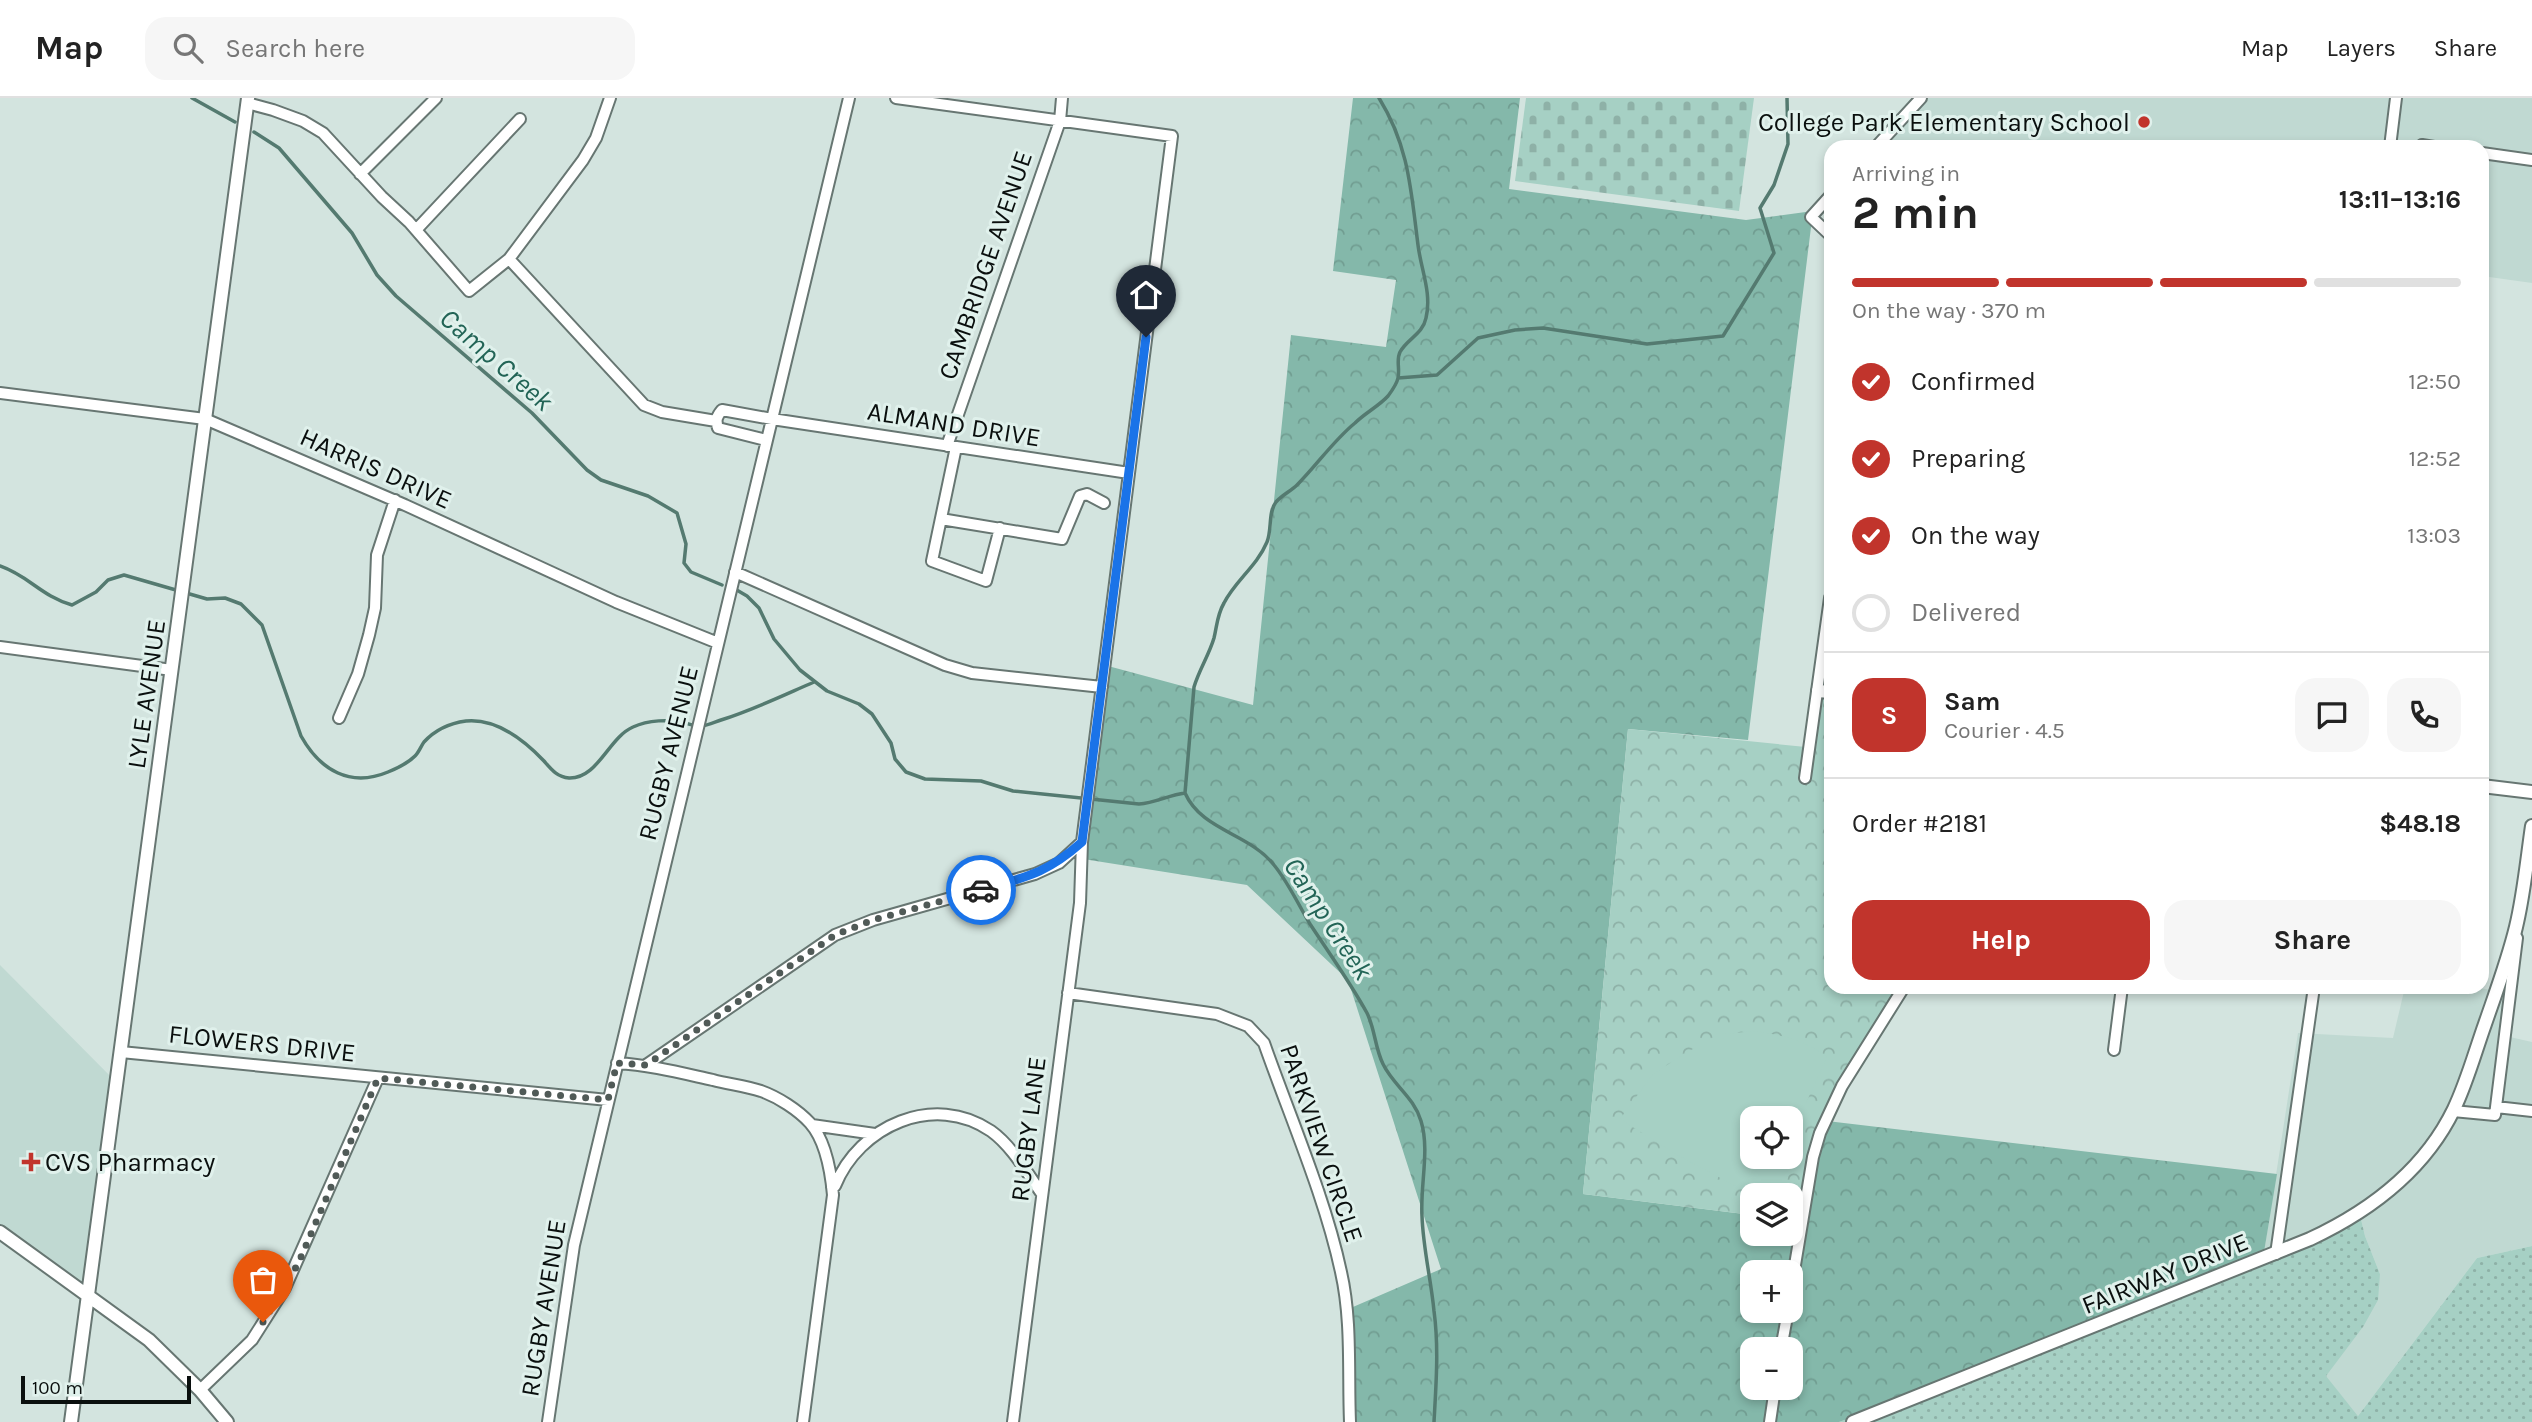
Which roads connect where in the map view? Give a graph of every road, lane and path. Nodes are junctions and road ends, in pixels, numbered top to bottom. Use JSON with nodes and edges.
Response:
{"nodes":[{"id":1,"x":436,"y":98,"type":"edge"},
{"id":2,"x":610,"y":98,"type":"edge"},
{"id":3,"x":849,"y":98,"type":"edge"},
{"id":4,"x":896,"y":98,"type":"edge"},
{"id":5,"x":1062,"y":98,"type":"edge"},
{"id":6,"x":1921,"y":98,"type":"edge"},
{"id":7,"x":2396,"y":98,"type":"edge"},
{"id":8,"x":248,"y":101,"type":"edge"},
{"id":9,"x":520,"y":119,"type":"dead end"},
{"id":10,"x":1060,"y":121,"type":"junction"},
{"id":11,"x":1882,"y":140,"type":"edge"},
{"id":12,"x":2391,"y":140,"type":"edge"},
{"id":13,"x":2489,"y":154,"type":"edge"},
{"id":14,"x":2532,"y":160,"type":"edge"},
{"id":15,"x":360,"y":174,"type":"junction"},
{"id":16,"x":1824,"y":203,"type":"edge"},
{"id":17,"x":1824,"y":229,"type":"edge"},
{"id":18,"x":416,"y":230,"type":"junction"},
{"id":19,"x":509,"y":259,"type":"junction"},
{"id":20,"x":0,"y":393,"type":"edge"},
{"id":21,"x":205,"y":419,"type":"junction"},
{"id":22,"x":772,"y":419,"type":"junction"},
{"id":23,"x":716,"y":421,"type":"junction"},
{"id":24,"x":766,"y":440,"type":"junction"},
{"id":25,"x":951,"y":446,"type":"junction"},
{"id":26,"x":1129,"y":473,"type":"junction"},
{"id":27,"x":394,"y":500,"type":"junction"},
{"id":28,"x":1104,"y":503,"type":"dead end"},
{"id":29,"x":942,"y":519,"type":"junction"},
{"id":30,"x":1000,"y":528,"type":"junction"},
{"id":31,"x":735,"y":572,"type":"junction"},
{"id":32,"x":718,"y":643,"type":"junction"},
{"id":33,"x":0,"y":647,"type":"edge"},
{"id":34,"x":172,"y":670,"type":"junction"},
{"id":35,"x":1102,"y":687,"type":"junction"},
{"id":36,"x":1824,"y":691,"type":"edge"},
{"id":37,"x":339,"y":718,"type":"dead end"},
{"id":38,"x":1805,"y":778,"type":"dead end"},
{"id":39,"x":2489,"y":787,"type":"edge"},
{"id":40,"x":2532,"y":792,"type":"edge"},
{"id":41,"x":2532,"y":826,"type":"edge"},
{"id":42,"x":1082,"y":842,"type":"junction"},
{"id":43,"x":2523,"y":893,"type":"junction"},
{"id":44,"x":1069,"y":993,"type":"junction"},
{"id":45,"x":1901,"y":994,"type":"edge"},
{"id":46,"x":2121,"y":994,"type":"edge"},
{"id":47,"x":2313,"y":994,"type":"edge"},
{"id":48,"x":2114,"y":1051,"type":"dead end"},
{"id":49,"x":121,"y":1052,"type":"junction"},
{"id":50,"x":617,"y":1063,"type":"junction"},
{"id":51,"x":646,"y":1065,"type":"junction"},
{"id":52,"x":378,"y":1078,"type":"junction"},
{"id":53,"x":608,"y":1100,"type":"junction"},
{"id":54,"x":2496,"y":1107,"type":"junction"},
{"id":55,"x":2454,"y":1111,"type":"junction"},
{"id":56,"x":2532,"y":1111,"type":"edge"},
{"id":57,"x":812,"y":1125,"type":"junction"},
{"id":58,"x":875,"y":1134,"type":"junction"},
{"id":59,"x":832,"y":1187,"type":"junction"},
{"id":60,"x":1042,"y":1194,"type":"junction"},
{"id":61,"x":0,"y":1232,"type":"edge"},
{"id":62,"x":2276,"y":1254,"type":"junction"},
{"id":63,"x":1796,"y":1260,"type":"edge"},
{"id":64,"x":87,"y":1296,"type":"junction"},
{"id":65,"x":200,"y":1391,"type":"junction"},
{"id":66,"x":1773,"y":1400,"type":"edge"},
{"id":67,"x":71,"y":1422,"type":"edge"},
{"id":68,"x":227,"y":1422,"type":"edge"},
{"id":69,"x":548,"y":1422,"type":"edge"},
{"id":70,"x":803,"y":1422,"type":"edge"},
{"id":71,"x":1013,"y":1422,"type":"edge"},
{"id":72,"x":1350,"y":1422,"type":"edge"},
{"id":73,"x":1769,"y":1422,"type":"edge"},
{"id":74,"x":1853,"y":1422,"type":"edge"}],
"edges":[{"from":1,"to":15,"type":"street"},
{"from":2,"to":19,"type":"street"},
{"from":3,"to":22,"type":"street","name":"RUGBY AVENUE"},
{"from":4,"to":10,"type":"street"},
{"from":5,"to":10,"type":"street","name":"CAMBRIDGE AVENUE"},
{"from":6,"to":11,"type":"street"},
{"from":7,"to":12,"type":"street"},
{"from":8,"to":15,"type":"street"},
{"from":8,"to":21,"type":"street","name":"LYLE AVENUE"},
{"from":9,"to":18,"type":"street"},
{"from":10,"to":25,"type":"street","name":"CAMBRIDGE AVENUE"},
{"from":10,"to":26,"type":"street","name":"RUGBY LANE"},
{"from":13,"to":14,"type":"street"},
{"from":15,"to":18,"type":"street"},
{"from":16,"to":17,"type":"street"},
{"from":18,"to":19,"type":"street"},
{"from":19,"to":23,"type":"street"},
{"from":20,"to":21,"type":"street","name":"HARRIS DRIVE"},
{"from":21,"to":27,"type":"street","name":"HARRIS DRIVE"},
{"from":21,"to":34,"type":"street","name":"LYLE AVENUE"},
{"from":22,"to":23,"type":"street","name":"ALMAND DRIVE"},
{"from":22,"to":24,"type":"street","name":"RUGBY AVENUE"},
{"from":22,"to":25,"type":"street","name":"ALMAND DRIVE"},
{"from":23,"to":24,"type":"street"},
{"from":24,"to":31,"type":"street","name":"RUGBY AVENUE"},
{"from":25,"to":26,"type":"street","name":"ALMAND DRIVE"},
{"from":25,"to":29,"type":"street","name":"CAMBRIDGE AVENUE"},
{"from":26,"to":35,"type":"street","name":"RUGBY LANE"},
{"from":27,"to":32,"type":"street","name":"HARRIS DRIVE"},
{"from":27,"to":37,"type":"street"},
{"from":28,"to":30,"type":"street"},
{"from":29,"to":30,"type":"street"},
{"from":29,"to":30,"type":"street","name":"CAMBRIDGE AVENUE"},
{"from":31,"to":32,"type":"street","name":"RUGBY AVENUE"},
{"from":31,"to":35,"type":"street"},
{"from":32,"to":50,"type":"street","name":"RUGBY AVENUE"},
{"from":33,"to":34,"type":"street"},
{"from":34,"to":49,"type":"street","name":"LYLE AVENUE"},
{"from":35,"to":42,"type":"street","name":"RUGBY LANE"},
{"from":36,"to":38,"type":"street"},
{"from":39,"to":40,"type":"street"},
{"from":41,"to":43,"type":"street","name":"FAIRWAY DRIVE"},
{"from":42,"to":44,"type":"street","name":"RUGBY LANE"},
{"from":42,"to":51,"type":"street"},
{"from":43,"to":54,"type":"street"},
{"from":43,"to":55,"type":"street","name":"FAIRWAY DRIVE"},
{"from":44,"to":60,"type":"street","name":"RUGBY LANE"},
{"from":44,"to":72,"type":"street","name":"PARKVIEW CIRCLE"},
{"from":45,"to":63,"type":"street"},
{"from":46,"to":48,"type":"street"},
{"from":47,"to":62,"type":"street"},
{"from":49,"to":52,"type":"street","name":"FLOWERS DRIVE"},
{"from":49,"to":64,"type":"street","name":"LYLE AVENUE"},
{"from":50,"to":51,"type":"street"},
{"from":50,"to":53,"type":"street","name":"RUGBY AVENUE"},
{"from":51,"to":57,"type":"street"},
{"from":52,"to":53,"type":"street","name":"FLOWERS DRIVE"},
{"from":52,"to":65,"type":"street"},
{"from":53,"to":69,"type":"street","name":"RUGBY AVENUE"},
{"from":54,"to":55,"type":"street"},
{"from":54,"to":56,"type":"street"},
{"from":55,"to":62,"type":"street","name":"FAIRWAY DRIVE"},
{"from":57,"to":58,"type":"street"},
{"from":57,"to":59,"type":"street"},
{"from":58,"to":59,"type":"street"},
{"from":58,"to":60,"type":"street"},
{"from":59,"to":70,"type":"street"},
{"from":60,"to":71,"type":"street","name":"RUGBY LANE"},
{"from":61,"to":64,"type":"street"},
{"from":62,"to":74,"type":"street","name":"FAIRWAY DRIVE"},
{"from":64,"to":65,"type":"street"},
{"from":64,"to":67,"type":"street","name":"LYLE AVENUE"},
{"from":65,"to":68,"type":"street"},
{"from":66,"to":73,"type":"street"}]}
